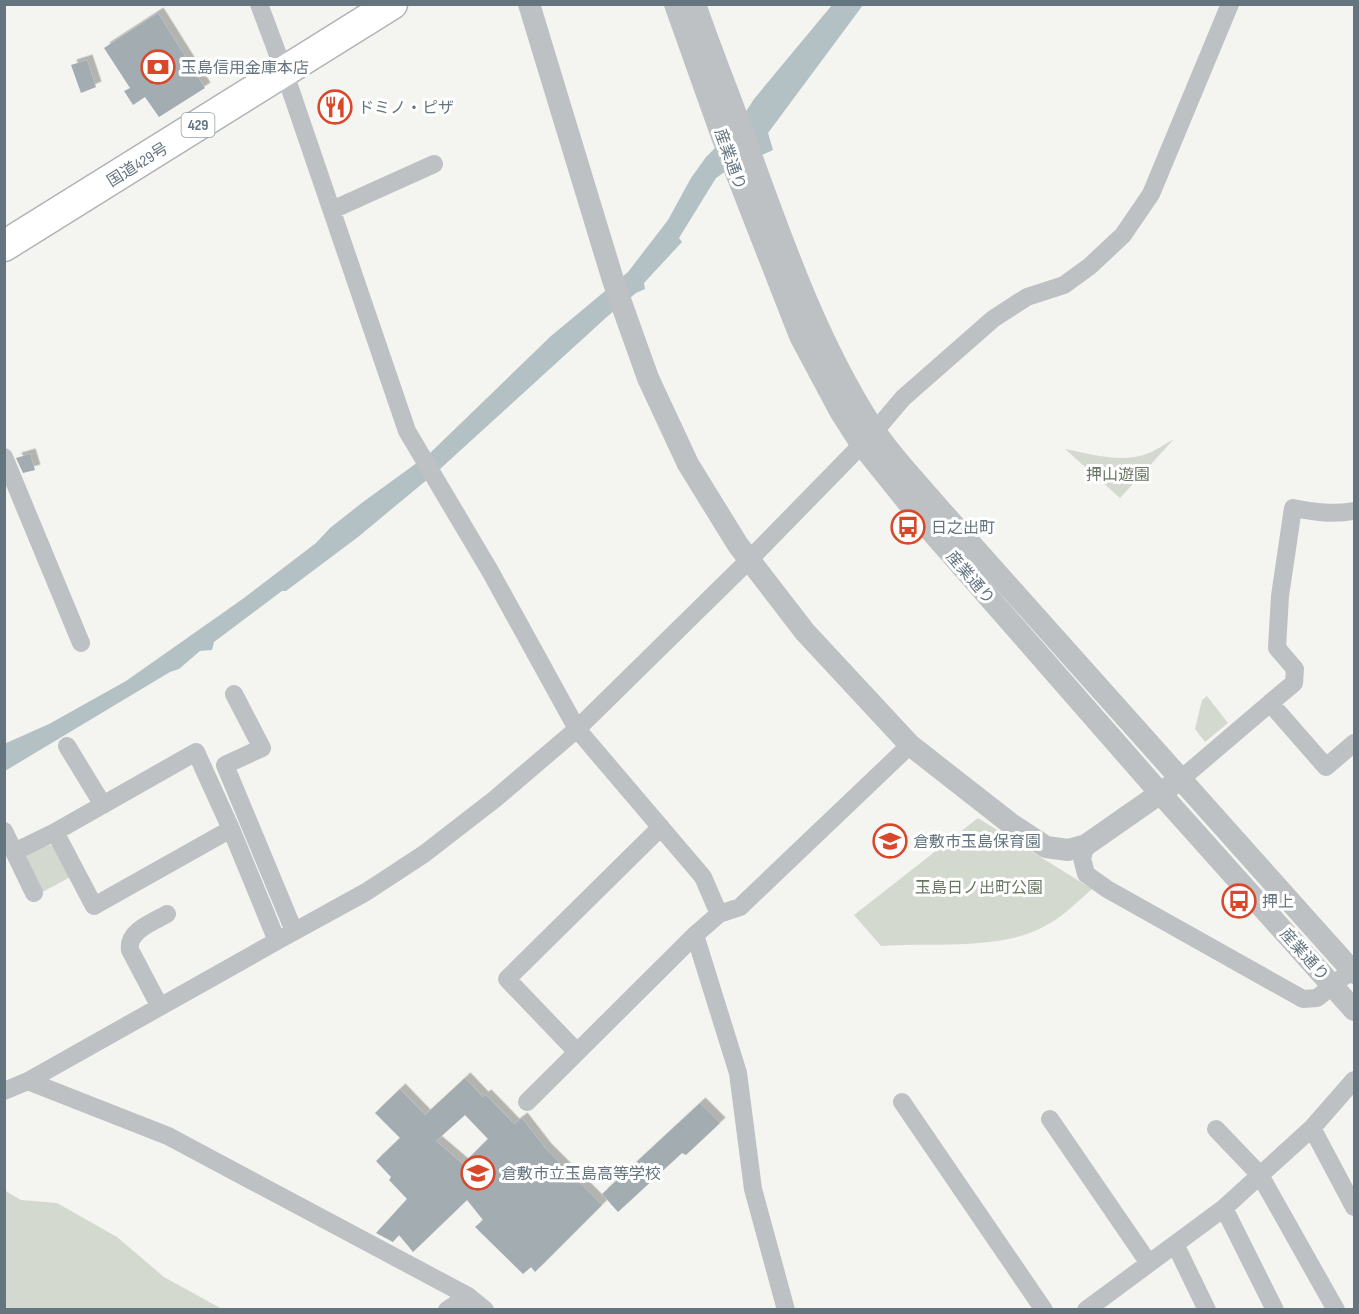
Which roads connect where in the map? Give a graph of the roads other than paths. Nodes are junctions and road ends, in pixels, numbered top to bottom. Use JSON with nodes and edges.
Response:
{"nodes":[{"id":1,"x":259,"y":4,"type":"edge"},
{"id":2,"x":392,"y":4,"type":"edge"},
{"id":3,"x":529,"y":4,"type":"edge"},
{"id":4,"x":675,"y":4,"type":"edge"},
{"id":5,"x":694,"y":4,"type":"edge"},
{"id":6,"x":1230,"y":4,"type":"edge"},
{"id":7,"x":284,"y":71,"type":"junction"},
{"id":8,"x":731,"y":131,"type":"junction"},
{"id":9,"x":434,"y":164,"type":"dead end"},
{"id":10,"x":332,"y":210,"type":"junction"},
{"id":11,"x":4,"y":246,"type":"edge"},
{"id":12,"x":868,"y":438,"type":"junction"},
{"id":13,"x":4,"y":457,"type":"edge"},
{"id":14,"x":1354,"y":511,"type":"edge"},
{"id":15,"x":749,"y":560,"type":"junction"},
{"id":16,"x":81,"y":643,"type":"dead end"},
{"id":17,"x":234,"y":694,"type":"dead end"},
{"id":18,"x":1270,"y":703,"type":"junction"},
{"id":19,"x":577,"y":729,"type":"junction"},
{"id":20,"x":1354,"y":743,"type":"edge"},
{"id":21,"x":910,"y":744,"type":"junction"},
{"id":22,"x":67,"y":746,"type":"dead end"},
{"id":23,"x":225,"y":765,"type":"junction"},
{"id":24,"x":206,"y":774,"type":"junction"},
{"id":25,"x":1181,"y":779,"type":"junction"},
{"id":26,"x":1160,"y":793,"type":"junction"},
{"id":27,"x":103,"y":805,"type":"junction"},
{"id":28,"x":661,"y":827,"type":"junction"},
{"id":29,"x":231,"y":829,"type":"junction"},
{"id":30,"x":4,"y":831,"type":"edge"},
{"id":31,"x":55,"y":832,"type":"junction"},
{"id":32,"x":1086,"y":845,"type":"junction"},
{"id":33,"x":14,"y":852,"type":"junction"},
{"id":34,"x":34,"y":893,"type":"dead end"},
{"id":35,"x":167,"y":914,"type":"dead end"},
{"id":36,"x":719,"y":914,"type":"junction"},
{"id":37,"x":294,"y":931,"type":"junction"},
{"id":38,"x":694,"y":934,"type":"junction"},
{"id":39,"x":277,"y":940,"type":"junction"},
{"id":40,"x":1353,"y":971,"type":"edge"},
{"id":41,"x":1333,"y":986,"type":"junction"},
{"id":42,"x":160,"y":1007,"type":"junction"},
{"id":43,"x":1354,"y":1010,"type":"edge"},
{"id":44,"x":577,"y":1052,"type":"junction"},
{"id":45,"x":1354,"y":1080,"type":"edge"},
{"id":46,"x":28,"y":1081,"type":"junction"},
{"id":47,"x":4,"y":1091,"type":"edge"},
{"id":48,"x":527,"y":1102,"type":"dead end"},
{"id":49,"x":902,"y":1102,"type":"dead end"},
{"id":50,"x":1050,"y":1119,"type":"dead end"},
{"id":51,"x":1312,"y":1128,"type":"junction"},
{"id":52,"x":1216,"y":1129,"type":"dead end"},
{"id":53,"x":1260,"y":1175,"type":"junction"},
{"id":54,"x":1224,"y":1208,"type":"junction"},
{"id":55,"x":1354,"y":1208,"type":"edge"},
{"id":56,"x":1175,"y":1244,"type":"junction"},
{"id":57,"x":1148,"y":1262,"type":"junction"},
{"id":58,"x":468,"y":1296,"type":"junction"},
{"id":59,"x":447,"y":1310,"type":"edge"},
{"id":60,"x":485,"y":1310,"type":"edge"},
{"id":61,"x":786,"y":1310,"type":"edge"},
{"id":62,"x":1044,"y":1310,"type":"edge"},
{"id":63,"x":1086,"y":1310,"type":"edge"},
{"id":64,"x":1207,"y":1310,"type":"edge"},
{"id":65,"x":1275,"y":1310,"type":"edge"},
{"id":66,"x":1336,"y":1310,"type":"edge"}],
"edges":[{"from":1,"to":7,"type":"street"},
{"from":2,"to":7,"type":"highway","name":"国道429号","number":"429"},
{"from":3,"to":15,"type":"street"},
{"from":4,"to":8,"type":"street","name":"産業通り"},
{"from":5,"to":8,"type":"street","name":"産業通り"},
{"from":6,"to":12,"type":"street"},
{"from":7,"to":10,"type":"street"},
{"from":7,"to":11,"type":"highway","name":"国道429号","number":"429"},
{"from":8,"to":12,"type":"street","name":"産業通り"},
{"from":9,"to":10,"type":"street"},
{"from":10,"to":19,"type":"street"},
{"from":12,"to":15,"type":"street"},
{"from":12,"to":25,"type":"street","name":"産業通り"},
{"from":12,"to":26,"type":"street","name":"産業通り"},
{"from":13,"to":16,"type":"street"},
{"from":14,"to":18,"type":"street"},
{"from":15,"to":19,"type":"street"},
{"from":15,"to":21,"type":"street"},
{"from":17,"to":23,"type":"street"},
{"from":18,"to":20,"type":"street"},
{"from":18,"to":25,"type":"street"},
{"from":19,"to":28,"type":"street"},
{"from":19,"to":37,"type":"street"},
{"from":21,"to":32,"type":"street"},
{"from":21,"to":36,"type":"street"},
{"from":22,"to":27,"type":"street"},
{"from":23,"to":24,"type":"street"},
{"from":23,"to":37,"type":"street"},
{"from":24,"to":27,"type":"street"},
{"from":24,"to":29,"type":"street"},
{"from":25,"to":26,"type":"street"},
{"from":25,"to":40,"type":"street","name":"産業通り"},
{"from":26,"to":32,"type":"street"},
{"from":26,"to":41,"type":"street","name":"産業通り"},
{"from":27,"to":31,"type":"street"},
{"from":28,"to":36,"type":"street"},
{"from":28,"to":44,"type":"street"},
{"from":29,"to":31,"type":"street"},
{"from":29,"to":39,"type":"street"},
{"from":30,"to":33,"type":"street"},
{"from":31,"to":33,"type":"street"},
{"from":32,"to":41,"type":"street"},
{"from":33,"to":34,"type":"street"},
{"from":35,"to":42,"type":"street"},
{"from":36,"to":38,"type":"street"},
{"from":37,"to":39,"type":"street"},
{"from":38,"to":44,"type":"street"},
{"from":38,"to":61,"type":"street"},
{"from":39,"to":42,"type":"street"},
{"from":40,"to":41,"type":"street"},
{"from":41,"to":43,"type":"street","name":"産業通り"},
{"from":42,"to":46,"type":"street"},
{"from":44,"to":48,"type":"street"},
{"from":45,"to":51,"type":"street"},
{"from":46,"to":47,"type":"street"},
{"from":46,"to":58,"type":"street"},
{"from":49,"to":62,"type":"street"},
{"from":50,"to":57,"type":"street"},
{"from":51,"to":53,"type":"street"},
{"from":51,"to":55,"type":"street"},
{"from":52,"to":53,"type":"street"},
{"from":53,"to":54,"type":"street"},
{"from":53,"to":66,"type":"street"},
{"from":54,"to":56,"type":"street"},
{"from":54,"to":65,"type":"street"},
{"from":56,"to":57,"type":"street"},
{"from":56,"to":64,"type":"street"},
{"from":57,"to":63,"type":"street"},
{"from":58,"to":59,"type":"street"},
{"from":58,"to":60,"type":"street"}]}
